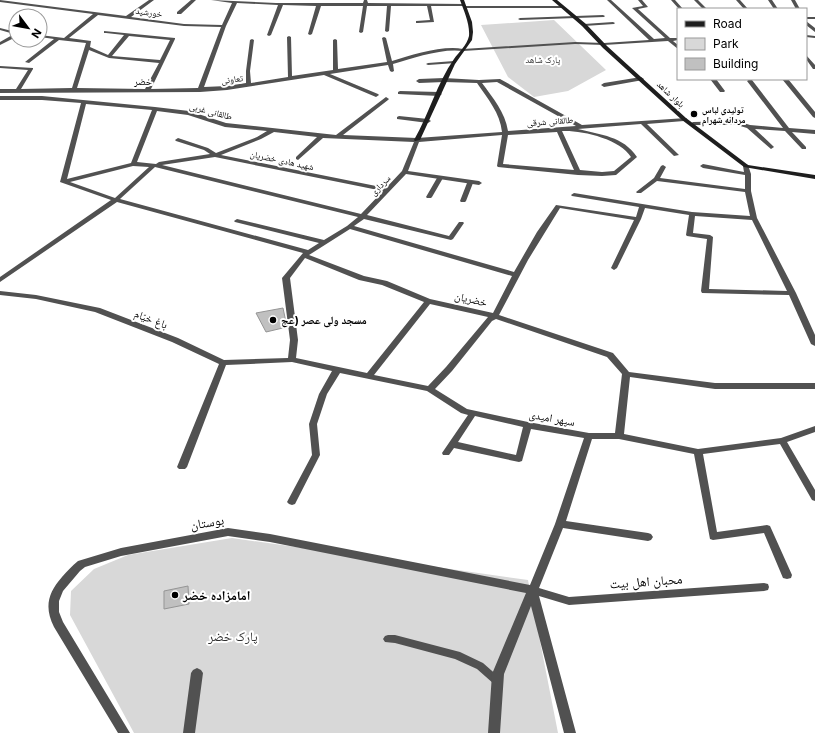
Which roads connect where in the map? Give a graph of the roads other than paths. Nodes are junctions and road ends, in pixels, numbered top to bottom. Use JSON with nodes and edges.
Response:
{"nodes":[{"id":1,"x":152,"y":0,"type":"edge"},
{"id":2,"x":194,"y":0,"type":"edge"},
{"id":3,"x":213,"y":0,"type":"edge"},
{"id":4,"x":462,"y":0,"type":"edge"},
{"id":5,"x":554,"y":0,"type":"edge"},
{"id":6,"x":609,"y":0,"type":"edge"},
{"id":7,"x":640,"y":0,"type":"edge"},
{"id":8,"x":673,"y":0,"type":"edge"},
{"id":9,"x":696,"y":0,"type":"edge"},
{"id":10,"x":738,"y":0,"type":"edge"},
{"id":11,"x":0,"y":1,"type":"edge"},
{"id":12,"x":235,"y":2,"type":"junction"},
{"id":13,"x":274,"y":2,"type":"edge"},
{"id":14,"x":299,"y":2,"type":"edge"},
{"id":15,"x":336,"y":2,"type":"edge"},
{"id":16,"x":366,"y":2,"type":"edge"},
{"id":17,"x":414,"y":2,"type":"edge"},
{"id":18,"x":13,"y":4,"type":"junction"},
{"id":19,"x":281,"y":4,"type":"junction"},
{"id":20,"x":319,"y":4,"type":"junction"},
{"id":21,"x":389,"y":4,"type":"junction"},
{"id":22,"x":429,"y":4,"type":"junction"},
{"id":23,"x":6,"y":6,"type":"dead end"},
{"id":24,"x":465,"y":6,"type":"junction"},
{"id":25,"x":562,"y":6,"type":"junction"},
{"id":26,"x":680,"y":8,"type":"edge"},
{"id":27,"x":704,"y":8,"type":"edge"},
{"id":28,"x":745,"y":8,"type":"edge"},
{"id":29,"x":418,"y":11,"type":"dead end"},
{"id":30,"x":98,"y":13,"type":"junction"},
{"id":31,"x":179,"y":13,"type":"dead end"},
{"id":32,"x":603,"y":16,"type":"dead end"},
{"id":33,"x":128,"y":17,"type":"junction"},
{"id":34,"x":576,"y":18,"type":"junction"},
{"id":35,"x":520,"y":19,"type":"dead end"},
{"id":36,"x":418,"y":22,"type":"dead end"},
{"id":37,"x":613,"y":23,"type":"dead end"},
{"id":38,"x":807,"y":23,"type":"edge"},
{"id":39,"x":584,"y":25,"type":"junction"},
{"id":40,"x":224,"y":26,"type":"junction"},
{"id":41,"x":387,"y":31,"type":"dead end"},
{"id":42,"x":815,"y":31,"type":"edge"},
{"id":43,"x":106,"y":32,"type":"dead end"},
{"id":44,"x":361,"y":32,"type":"dead end"},
{"id":45,"x":128,"y":34,"type":"junction"},
{"id":46,"x":310,"y":34,"type":"dead end"},
{"id":47,"x":269,"y":35,"type":"dead end"},
{"id":48,"x":48,"y":37,"type":"edge"},
{"id":49,"x":8,"y":38,"type":"edge"},
{"id":50,"x":58,"y":38,"type":"junction"},
{"id":51,"x":289,"y":38,"type":"dead end"},
{"id":52,"x":384,"y":38,"type":"dead end"},
{"id":53,"x":64,"y":39,"type":"junction"},
{"id":54,"x":667,"y":39,"type":"junction"},
{"id":55,"x":677,"y":39,"type":"edge"},
{"id":56,"x":252,"y":40,"type":"dead end"},
{"id":57,"x":335,"y":40,"type":"dead end"},
{"id":58,"x":652,"y":40,"type":"junction"},
{"id":59,"x":0,"y":44,"type":"edge"},
{"id":60,"x":88,"y":44,"type":"junction"},
{"id":61,"x":604,"y":44,"type":"junction"},
{"id":62,"x":677,"y":47,"type":"edge"},
{"id":63,"x":463,"y":50,"type":"junction"},
{"id":64,"x":109,"y":57,"type":"junction"},
{"id":65,"x":807,"y":57,"type":"edge"},
{"id":66,"x":27,"y":62,"type":"dead end"},
{"id":67,"x":161,"y":62,"type":"junction"},
{"id":68,"x":454,"y":62,"type":"junction"},
{"id":69,"x":389,"y":63,"type":"junction"},
{"id":70,"x":428,"y":64,"type":"dead end"},
{"id":71,"x":0,"y":67,"type":"edge"},
{"id":72,"x":815,"y":68,"type":"edge"},
{"id":73,"x":336,"y":71,"type":"junction"},
{"id":74,"x":392,"y":71,"type":"dead end"},
{"id":75,"x":323,"y":73,"type":"junction"},
{"id":76,"x":290,"y":77,"type":"junction"},
{"id":77,"x":641,"y":78,"type":"junction"},
{"id":78,"x":444,"y":80,"type":"junction"},
{"id":79,"x":714,"y":80,"type":"edge"},
{"id":80,"x":786,"y":80,"type":"edge"},
{"id":81,"x":419,"y":81,"type":"dead end"},
{"id":82,"x":750,"y":81,"type":"dead end"},
{"id":83,"x":478,"y":82,"type":"junction"},
{"id":84,"x":249,"y":84,"type":"junction"},
{"id":85,"x":604,"y":85,"type":"dead end"},
{"id":86,"x":18,"y":90,"type":"junction"},
{"id":87,"x":74,"y":90,"type":"junction"},
{"id":88,"x":200,"y":90,"type":"junction"},
{"id":89,"x":722,"y":90,"type":"dead end"},
{"id":90,"x":0,"y":91,"type":"edge"},
{"id":91,"x":147,"y":91,"type":"junction"},
{"id":92,"x":400,"y":93,"type":"dead end"},
{"id":93,"x":439,"y":94,"type":"junction"},
{"id":94,"x":376,"y":95,"type":"dead end"},
{"id":95,"x":0,"y":98,"type":"edge"},
{"id":96,"x":386,"y":100,"type":"dead end"},
{"id":97,"x":84,"y":102,"type":"junction"},
{"id":98,"x":155,"y":109,"type":"junction"},
{"id":99,"x":815,"y":116,"type":"edge"},
{"id":100,"x":399,"y":118,"type":"dead end"},
{"id":101,"x":684,"y":118,"type":"junction"},
{"id":102,"x":428,"y":121,"type":"junction"},
{"id":103,"x":642,"y":122,"type":"junction"},
{"id":104,"x":692,"y":124,"type":"junction"},
{"id":105,"x":581,"y":127,"type":"junction"},
{"id":106,"x":750,"y":128,"type":"junction"},
{"id":107,"x":572,"y":129,"type":"junction"},
{"id":108,"x":559,"y":130,"type":"junction"},
{"id":109,"x":272,"y":131,"type":"junction"},
{"id":110,"x":788,"y":131,"type":"junction"},
{"id":111,"x":815,"y":132,"type":"edge"},
{"id":112,"x":505,"y":133,"type":"junction"},
{"id":113,"x":322,"y":136,"type":"junction"},
{"id":114,"x":338,"y":136,"type":"junction"},
{"id":115,"x":178,"y":140,"type":"dead end"},
{"id":116,"x":417,"y":140,"type":"junction"},
{"id":117,"x":771,"y":146,"type":"dead end"},
{"id":118,"x":804,"y":148,"type":"dead end"},
{"id":119,"x":215,"y":155,"type":"junction"},
{"id":120,"x":676,"y":155,"type":"dead end"},
{"id":121,"x":298,"y":158,"type":"dead end"},
{"id":122,"x":133,"y":164,"type":"junction"},
{"id":123,"x":154,"y":165,"type":"junction"},
{"id":124,"x":703,"y":166,"type":"dead end"},
{"id":125,"x":746,"y":166,"type":"junction"},
{"id":126,"x":663,"y":167,"type":"dead end"},
{"id":127,"x":405,"y":172,"type":"junction"},
{"id":128,"x":578,"y":173,"type":"junction"},
{"id":129,"x":748,"y":174,"type":"junction"},
{"id":130,"x":440,"y":178,"type":"junction"},
{"id":131,"x":815,"y":178,"type":"edge"},
{"id":132,"x":656,"y":179,"type":"junction"},
{"id":133,"x":62,"y":182,"type":"junction"},
{"id":134,"x":470,"y":182,"type":"junction"},
{"id":135,"x":479,"y":183,"type":"dead end"},
{"id":136,"x":386,"y":190,"type":"junction"},
{"id":137,"x":748,"y":191,"type":"junction"},
{"id":138,"x":639,"y":192,"type":"dead end"},
{"id":139,"x":574,"y":195,"type":"dead end"},
{"id":140,"x":429,"y":197,"type":"dead end"},
{"id":141,"x":116,"y":200,"type":"junction"},
{"id":142,"x":463,"y":201,"type":"dead end"},
{"id":143,"x":642,"y":207,"type":"junction"},
{"id":144,"x":692,"y":214,"type":"junction"},
{"id":145,"x":363,"y":216,"type":"junction"},
{"id":146,"x":754,"y":218,"type":"junction"},
{"id":147,"x":638,"y":219,"type":"junction"},
{"id":148,"x":237,"y":221,"type":"dead end"},
{"id":149,"x":461,"y":223,"type":"dead end"},
{"id":150,"x":349,"y":227,"type":"junction"},
{"id":151,"x":324,"y":242,"type":"junction"},
{"id":152,"x":306,"y":254,"type":"junction"},
{"id":153,"x":614,"y":268,"type":"dead end"},
{"id":154,"x":515,"y":275,"type":"junction"},
{"id":155,"x":0,"y":280,"type":"edge"},
{"id":156,"x":0,"y":293,"type":"edge"},
{"id":157,"x":792,"y":293,"type":"junction"},
{"id":158,"x":428,"y":301,"type":"junction"},
{"id":159,"x":495,"y":316,"type":"junction"},
{"id":160,"x":815,"y":344,"type":"edge"},
{"id":161,"x":292,"y":360,"type":"junction"},
{"id":162,"x":223,"y":363,"type":"junction"},
{"id":163,"x":337,"y":370,"type":"junction"},
{"id":164,"x":626,"y":374,"type":"junction"},
{"id":165,"x":370,"y":375,"type":"junction"},
{"id":166,"x":815,"y":386,"type":"edge"},
{"id":167,"x":430,"y":389,"type":"junction"},
{"id":168,"x":473,"y":413,"type":"junction"},
{"id":169,"x":528,"y":425,"type":"junction"},
{"id":170,"x":815,"y":429,"type":"edge"},
{"id":171,"x":589,"y":436,"type":"junction"},
{"id":172,"x":619,"y":436,"type":"junction"},
{"id":173,"x":782,"y":441,"type":"junction"},
{"id":174,"x":452,"y":444,"type":"junction"},
{"id":175,"x":698,"y":452,"type":"junction"},
{"id":176,"x":446,"y":453,"type":"dead end"},
{"id":177,"x":182,"y":467,"type":"dead end"},
{"id":178,"x":815,"y":498,"type":"edge"},
{"id":179,"x":292,"y":502,"type":"dead end"},
{"id":180,"x":560,"y":524,"type":"junction"},
{"id":181,"x":648,"y":536,"type":"dead end"},
{"id":182,"x":787,"y":575,"type":"dead end"},
{"id":183,"x":764,"y":587,"type":"dead end"},
{"id":184,"x":532,"y":590,"type":"junction"},
{"id":185,"x":388,"y":639,"type":"dead end"},
{"id":186,"x":198,"y":673,"type":"dead end"},
{"id":187,"x":497,"y":681,"type":"junction"},
{"id":188,"x":124,"y":733,"type":"edge"},
{"id":189,"x":189,"y":733,"type":"edge"},
{"id":190,"x":494,"y":733,"type":"edge"},
{"id":191,"x":570,"y":733,"type":"edge"}],
"edges":[{"from":1,"to":33,"type":"street"},
{"from":2,"to":31,"type":"street"},
{"from":3,"to":12,"type":"street"},
{"from":4,"to":24,"type":"main road","name":"سرداری"},
{"from":5,"to":25,"type":"main road","name":"بلوار شاهد"},
{"from":6,"to":58,"type":"street"},
{"from":7,"to":54,"type":"street"},
{"from":8,"to":26,"type":"street"},
{"from":9,"to":27,"type":"street"},
{"from":10,"to":28,"type":"street"},
{"from":11,"to":18,"type":"street","name":"خورشید"},
{"from":12,"to":13,"type":"street"},
{"from":12,"to":40,"type":"street"},
{"from":13,"to":19,"type":"street"},
{"from":14,"to":19,"type":"street"},
{"from":14,"to":20,"type":"street"},
{"from":15,"to":16,"type":"street"},
{"from":15,"to":20,"type":"street"},
{"from":16,"to":21,"type":"street"},
{"from":16,"to":44,"type":"street"},
{"from":17,"to":21,"type":"street"},
{"from":17,"to":22,"type":"street"},
{"from":17,"to":29,"type":"street"},
{"from":18,"to":23,"type":"street"},
{"from":18,"to":30,"type":"street","name":"خورشید"},
{"from":19,"to":47,"type":"street"},
{"from":20,"to":46,"type":"street"},
{"from":21,"to":41,"type":"street"},
{"from":22,"to":24,"type":"street"},
{"from":22,"to":36,"type":"street"},
{"from":24,"to":25,"type":"street"},
{"from":24,"to":63,"type":"main road","name":"سرداری"},
{"from":25,"to":34,"type":"main road","name":"بلوار شاهد"},
{"from":30,"to":33,"type":"street","name":"خورشید"},
{"from":30,"to":53,"type":"street"},
{"from":32,"to":34,"type":"lane"},
{"from":33,"to":40,"type":"street","name":"خورشید"},
{"from":34,"to":35,"type":"lane"},
{"from":34,"to":39,"type":"main road","name":"بلوار شاهد"},
{"from":37,"to":39,"type":"lane"},
{"from":38,"to":42,"type":"street"},
{"from":39,"to":61,"type":"main road","name":"بلوار شاهد"},
{"from":40,"to":88,"type":"street"},
{"from":43,"to":45,"type":"street"},
{"from":45,"to":64,"type":"street"},
{"from":45,"to":67,"type":"street"},
{"from":48,"to":50,"type":"street"},
{"from":49,"to":59,"type":"street"},
{"from":50,"to":53,"type":"street"},
{"from":50,"to":66,"type":"street"},
{"from":51,"to":76,"type":"street"},
{"from":52,"to":69,"type":"street"},
{"from":53,"to":60,"type":"street"},
{"from":54,"to":55,"type":"street","name":"تعاونی"},
{"from":54,"to":58,"type":"street","name":"تعاونی"},
{"from":54,"to":62,"type":"street"},
{"from":56,"to":84,"type":"street"},
{"from":57,"to":73,"type":"street"},
{"from":58,"to":61,"type":"street","name":"تعاونی"},
{"from":60,"to":64,"type":"street"},
{"from":60,"to":87,"type":"street"},
{"from":61,"to":63,"type":"street","name":"تعاونی"},
{"from":61,"to":77,"type":"main road","name":"بلوار شاهد"},
{"from":63,"to":68,"type":"main road","name":"سرداری"},
{"from":63,"to":69,"type":"street","name":"تعاونی"},
{"from":64,"to":67,"type":"street"},
{"from":65,"to":72,"type":"street"},
{"from":67,"to":91,"type":"street"},
{"from":68,"to":70,"type":"street"},
{"from":68,"to":78,"type":"main road","name":"سرداری"},
{"from":69,"to":73,"type":"street","name":"تعاونی"},
{"from":69,"to":74,"type":"street"},
{"from":71,"to":86,"type":"street"},
{"from":73,"to":75,"type":"street","name":"تعاونی"},
{"from":75,"to":76,"type":"street","name":"تعاونی"},
{"from":75,"to":94,"type":"street"},
{"from":76,"to":84,"type":"street","name":"تعاونی"},
{"from":77,"to":85,"type":"street"},
{"from":77,"to":101,"type":"main road","name":"بلوار شاهد"},
{"from":78,"to":81,"type":"street"},
{"from":78,"to":83,"type":"street"},
{"from":78,"to":93,"type":"main road","name":"سرداری"},
{"from":79,"to":89,"type":"street"},
{"from":80,"to":99,"type":"street"},
{"from":82,"to":110,"type":"street"},
{"from":83,"to":105,"type":"street"},
{"from":83,"to":112,"type":"street"},
{"from":84,"to":88,"type":"street","name":"تعاونی"},
{"from":86,"to":87,"type":"street","name":"تعاونی"},
{"from":86,"to":90,"type":"street","name":"تعاونی"},
{"from":87,"to":91,"type":"street","name":"تعاونی"},
{"from":88,"to":91,"type":"street","name":"تعاونی"},
{"from":92,"to":93,"type":"street"},
{"from":93,"to":102,"type":"main road","name":"سرداری"},
{"from":95,"to":97,"type":"street","name":"طالقانی غربی"},
{"from":96,"to":114,"type":"street"},
{"from":97,"to":98,"type":"street","name":"طالقانی غربی"},
{"from":97,"to":133,"type":"street"},
{"from":98,"to":109,"type":"street","name":"طالقانی غربی"},
{"from":98,"to":122,"type":"street"},
{"from":100,"to":102,"type":"street"},
{"from":101,"to":103,"type":"street","name":"طالقانی شرقی"},
{"from":101,"to":104,"type":"main road","name":"بلوار شاهد"},
{"from":102,"to":116,"type":"main road","name":"سرداری"},
{"from":103,"to":105,"type":"street","name":"طالقانی شرقی"},
{"from":103,"to":120,"type":"street"},
{"from":104,"to":106,"type":"street"},
{"from":104,"to":125,"type":"main road","name":"بلوار شاهد"},
{"from":105,"to":107,"type":"street","name":"طالقانی شرقی"},
{"from":106,"to":110,"type":"street"},
{"from":106,"to":117,"type":"street"},
{"from":107,"to":108,"type":"street","name":"طالقانی شرقی"},
{"from":107,"to":128,"type":"street"},
{"from":108,"to":112,"type":"street","name":"طالقانی شرقی"},
{"from":108,"to":128,"type":"street"},
{"from":109,"to":113,"type":"street","name":"طالقانی غربی"},
{"from":109,"to":119,"type":"street"},
{"from":110,"to":111,"type":"street"},
{"from":110,"to":118,"type":"street"},
{"from":112,"to":116,"type":"street","name":"طالقانی شرقی"},
{"from":112,"to":128,"type":"street"},
{"from":113,"to":114,"type":"street","name":"طالقانی غربی"},
{"from":113,"to":121,"type":"street"},
{"from":114,"to":116,"type":"street","name":"طالقانی غربی"},
{"from":115,"to":119,"type":"street","name":"شهید هادی خضریان"},
{"from":116,"to":127,"type":"street","name":"سرداری"},
{"from":119,"to":123,"type":"street"},
{"from":119,"to":136,"type":"street","name":"شهید هادی خضریان"},
{"from":122,"to":123,"type":"street"},
{"from":122,"to":133,"type":"street"},
{"from":123,"to":141,"type":"street"},
{"from":123,"to":145,"type":"street"},
{"from":124,"to":129,"type":"street"},
{"from":125,"to":129,"type":"street"},
{"from":125,"to":131,"type":"main road","name":"بلوار شاهد"},
{"from":126,"to":132,"type":"street"},
{"from":127,"to":130,"type":"street"},
{"from":127,"to":136,"type":"street","name":"سرداری"},
{"from":129,"to":137,"type":"street"},
{"from":130,"to":134,"type":"street"},
{"from":130,"to":140,"type":"lane"},
{"from":132,"to":137,"type":"street"},
{"from":132,"to":138,"type":"street"},
{"from":133,"to":141,"type":"street","name":"خضریان"},
{"from":134,"to":135,"type":"street"},
{"from":134,"to":142,"type":"lane"},
{"from":136,"to":145,"type":"street","name":"سرداری"},
{"from":137,"to":146,"type":"street"},
{"from":139,"to":143,"type":"street"},
{"from":141,"to":152,"type":"street","name":"خضریان"},
{"from":141,"to":155,"type":"street"},
{"from":143,"to":144,"type":"street"},
{"from":143,"to":147,"type":"street"},
{"from":144,"to":146,"type":"street"},
{"from":144,"to":157,"type":"street"},
{"from":145,"to":149,"type":"street"},
{"from":145,"to":150,"type":"street","name":"سرداری"},
{"from":146,"to":157,"type":"street"},
{"from":147,"to":153,"type":"street"},
{"from":147,"to":154,"type":"street"},
{"from":148,"to":151,"type":"street"},
{"from":150,"to":151,"type":"street","name":"سرداری"},
{"from":150,"to":154,"type":"street"},
{"from":151,"to":152,"type":"street","name":"سرداری"},
{"from":152,"to":158,"type":"street","name":"خضریان"},
{"from":152,"to":161,"type":"street","name":"سرداری"},
{"from":154,"to":159,"type":"street"},
{"from":156,"to":162,"type":"street","name":"باغ خیّام"},
{"from":157,"to":160,"type":"street"},
{"from":158,"to":159,"type":"street","name":"خضریان"},
{"from":158,"to":165,"type":"street"},
{"from":159,"to":164,"type":"street","name":"خضریان"},
{"from":159,"to":167,"type":"street"},
{"from":161,"to":162,"type":"street","name":"باغ خیّام"},
{"from":161,"to":163,"type":"street","name":"سپهر امیدی"},
{"from":162,"to":177,"type":"street"},
{"from":163,"to":165,"type":"street","name":"سپهر امیدی"},
{"from":163,"to":179,"type":"street"},
{"from":164,"to":166,"type":"street"},
{"from":164,"to":172,"type":"street"},
{"from":165,"to":167,"type":"street","name":"سپهر امیدی"},
{"from":167,"to":168,"type":"street","name":"سپهر امیدی"},
{"from":168,"to":169,"type":"street","name":"سپهر امیدی"},
{"from":168,"to":174,"type":"street"},
{"from":169,"to":171,"type":"street","name":"سپهر امیدی"},
{"from":169,"to":174,"type":"street"},
{"from":170,"to":173,"type":"street","name":"سپهر امیدی"},
{"from":171,"to":172,"type":"street","name":"سپهر امیدی"},
{"from":171,"to":180,"type":"street"},
{"from":172,"to":175,"type":"street","name":"سپهر امیدی"},
{"from":173,"to":175,"type":"street","name":"سپهر امیدی"},
{"from":173,"to":178,"type":"street"},
{"from":174,"to":176,"type":"street"},
{"from":175,"to":182,"type":"street"},
{"from":180,"to":181,"type":"street"},
{"from":180,"to":184,"type":"street"},
{"from":183,"to":184,"type":"street","name":"محبان اهل بیت"},
{"from":184,"to":187,"type":"street"},
{"from":184,"to":188,"type":"street","name":"بوستان"},
{"from":184,"to":191,"type":"street"},
{"from":185,"to":187,"type":"lane"},
{"from":186,"to":189,"type":"street"},
{"from":187,"to":190,"type":"street"}]}
